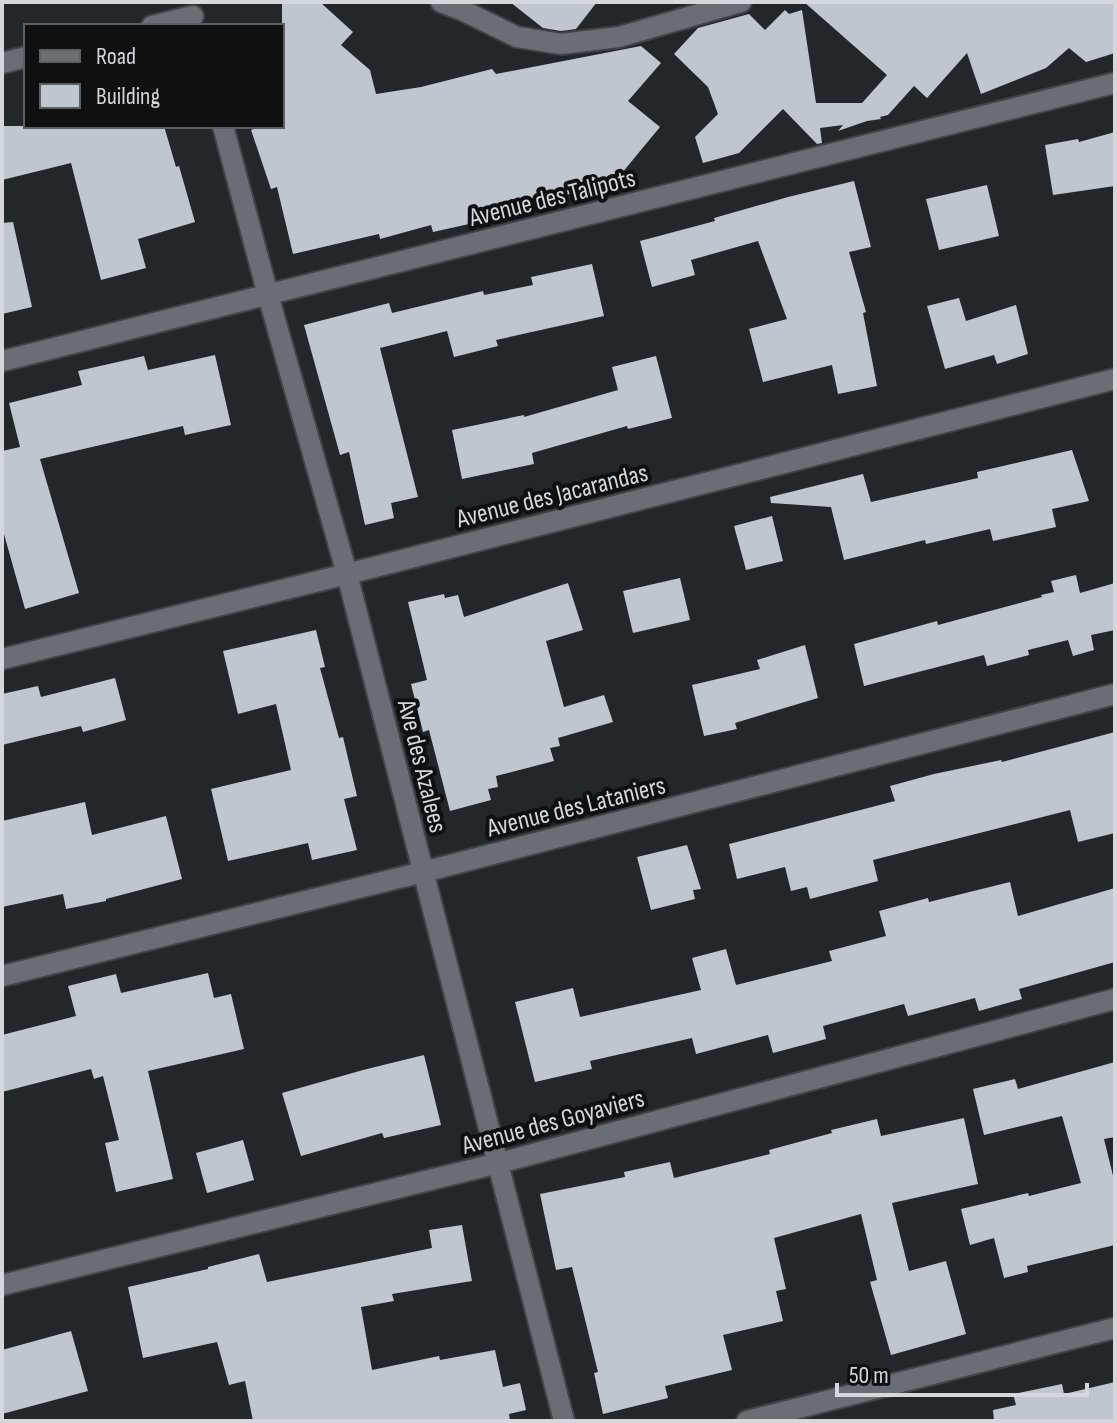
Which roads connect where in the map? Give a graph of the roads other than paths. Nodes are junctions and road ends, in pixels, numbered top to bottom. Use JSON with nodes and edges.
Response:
{"nodes":[{"id":1,"x":441,"y":2,"type":"edge"},
{"id":2,"x":741,"y":2,"type":"edge"},
{"id":3,"x":193,"y":15,"type":"edge"},
{"id":4,"x":159,"y":24,"type":"edge"},
{"id":5,"x":24,"y":58,"type":"edge"},
{"id":6,"x":2,"y":63,"type":"edge"},
{"id":7,"x":1115,"y":83,"type":"edge"},
{"id":8,"x":224,"y":128,"type":"edge"},
{"id":9,"x":268,"y":295,"type":"junction"},
{"id":10,"x":2,"y":361,"type":"edge"},
{"id":11,"x":1115,"y":379,"type":"edge"},
{"id":12,"x":347,"y":574,"type":"junction"},
{"id":13,"x":2,"y":659,"type":"edge"},
{"id":14,"x":1115,"y":694,"type":"edge"},
{"id":15,"x":423,"y":872,"type":"junction"},
{"id":16,"x":2,"y":976,"type":"edge"},
{"id":17,"x":1115,"y":999,"type":"edge"},
{"id":18,"x":499,"y":1163,"type":"junction"},
{"id":19,"x":2,"y":1285,"type":"edge"},
{"id":20,"x":1115,"y":1328,"type":"edge"},
{"id":21,"x":564,"y":1421,"type":"edge"},
{"id":22,"x":747,"y":1421,"type":"edge"}],
"edges":[{"from":1,"to":2,"type":"street"},
{"from":3,"to":4,"type":"street"},
{"from":5,"to":6,"type":"street"},
{"from":7,"to":9,"type":"street","name":"Avenue des Talipots"},
{"from":8,"to":9,"type":"street","name":"Ave des Azalees"},
{"from":9,"to":10,"type":"street","name":"Avenue des Talipots"},
{"from":9,"to":12,"type":"street","name":"Ave des Azalees"},
{"from":11,"to":12,"type":"street","name":"Avenue des Jacarandas"},
{"from":12,"to":13,"type":"street","name":"Avenue des Jacarandas"},
{"from":12,"to":15,"type":"street","name":"Ave des Azalees"},
{"from":14,"to":15,"type":"street","name":"Avenue des Lataniers"},
{"from":15,"to":16,"type":"street","name":"Avenue des Lataniers"},
{"from":15,"to":18,"type":"street","name":"Ave des Azalees"},
{"from":17,"to":18,"type":"street","name":"Avenue des Goyaviers"},
{"from":18,"to":19,"type":"street","name":"Avenue des Goyaviers"},
{"from":18,"to":21,"type":"street","name":"Ave des Azalees"},
{"from":20,"to":22,"type":"street"}]}
